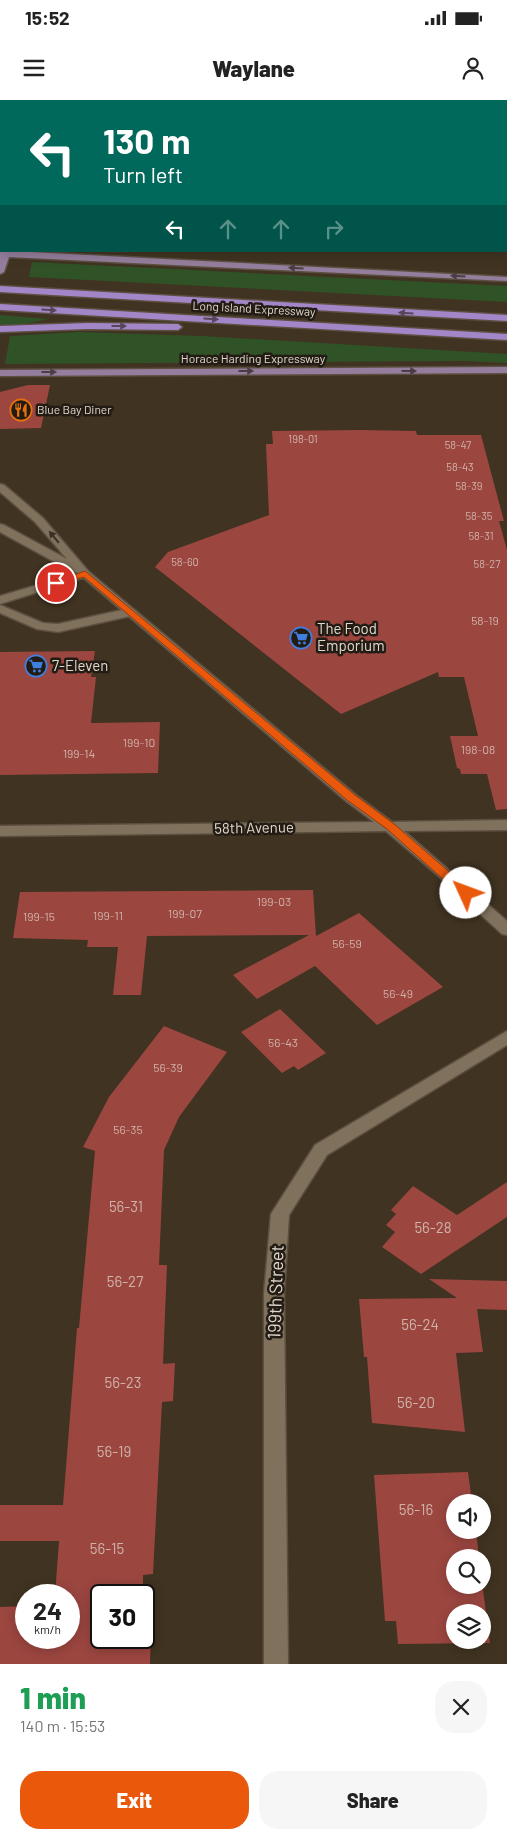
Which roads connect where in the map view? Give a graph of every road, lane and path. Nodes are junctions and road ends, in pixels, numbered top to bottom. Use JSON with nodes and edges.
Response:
{"nodes":[{"id":1,"x":4,"y":253,"type":"edge"},
{"id":2,"x":0,"y":272,"type":"edge"},
{"id":3,"x":507,"y":279,"type":"edge"},
{"id":4,"x":0,"y":284,"type":"edge"},
{"id":5,"x":0,"y":289,"type":"edge"},
{"id":6,"x":209,"y":301,"type":"junction"},
{"id":7,"x":0,"y":307,"type":"edge"},
{"id":8,"x":507,"y":318,"type":"edge"},
{"id":9,"x":0,"y":329,"type":"edge"},
{"id":10,"x":507,"y":337,"type":"edge"},
{"id":11,"x":507,"y":370,"type":"edge"},
{"id":12,"x":0,"y":373,"type":"edge"},
{"id":13,"x":0,"y":487,"type":"edge"},
{"id":14,"x":0,"y":527,"type":"edge"},
{"id":15,"x":85,"y":574,"type":"junction"},
{"id":16,"x":0,"y":600,"type":"edge"},
{"id":17,"x":0,"y":609,"type":"edge"},
{"id":18,"x":131,"y":612,"type":"junction"},
{"id":19,"x":507,"y":825,"type":"edge"},
{"id":20,"x":390,"y":827,"type":"junction"},
{"id":21,"x":0,"y":831,"type":"edge"},
{"id":22,"x":507,"y":930,"type":"edge"},
{"id":23,"x":507,"y":1038,"type":"edge"},
{"id":24,"x":276,"y":1664,"type":"edge"}],
"edges":[{"from":1,"to":2,"type":"main road"},
{"from":3,"to":1,"type":"main road","one_way":true},
{"from":4,"to":6,"type":"highway"},
{"from":5,"to":6,"type":"highway","name":"Long Island Expressway"},
{"from":8,"to":6,"type":"highway","name":"Long Island Expressway","one_way":true},
{"from":7,"to":10,"type":"highway","name":"Long Island Expressway","one_way":true},
{"from":9,"to":10,"type":"highway","one_way":true},
{"from":12,"to":11,"type":"main road","name":"Horace Harding Expressway","one_way":true},
{"from":15,"to":13,"type":"street","one_way":true},
{"from":14,"to":15,"type":"street"},
{"from":15,"to":16,"type":"street"},
{"from":15,"to":18,"type":"street"},
{"from":17,"to":18,"type":"street"},
{"from":18,"to":20,"type":"street"},
{"from":19,"to":20,"type":"street","name":"58th Avenue"},
{"from":20,"to":21,"type":"street","name":"58th Avenue"},
{"from":20,"to":22,"type":"street"},
{"from":23,"to":24,"type":"street","name":"199th Street"}]}
